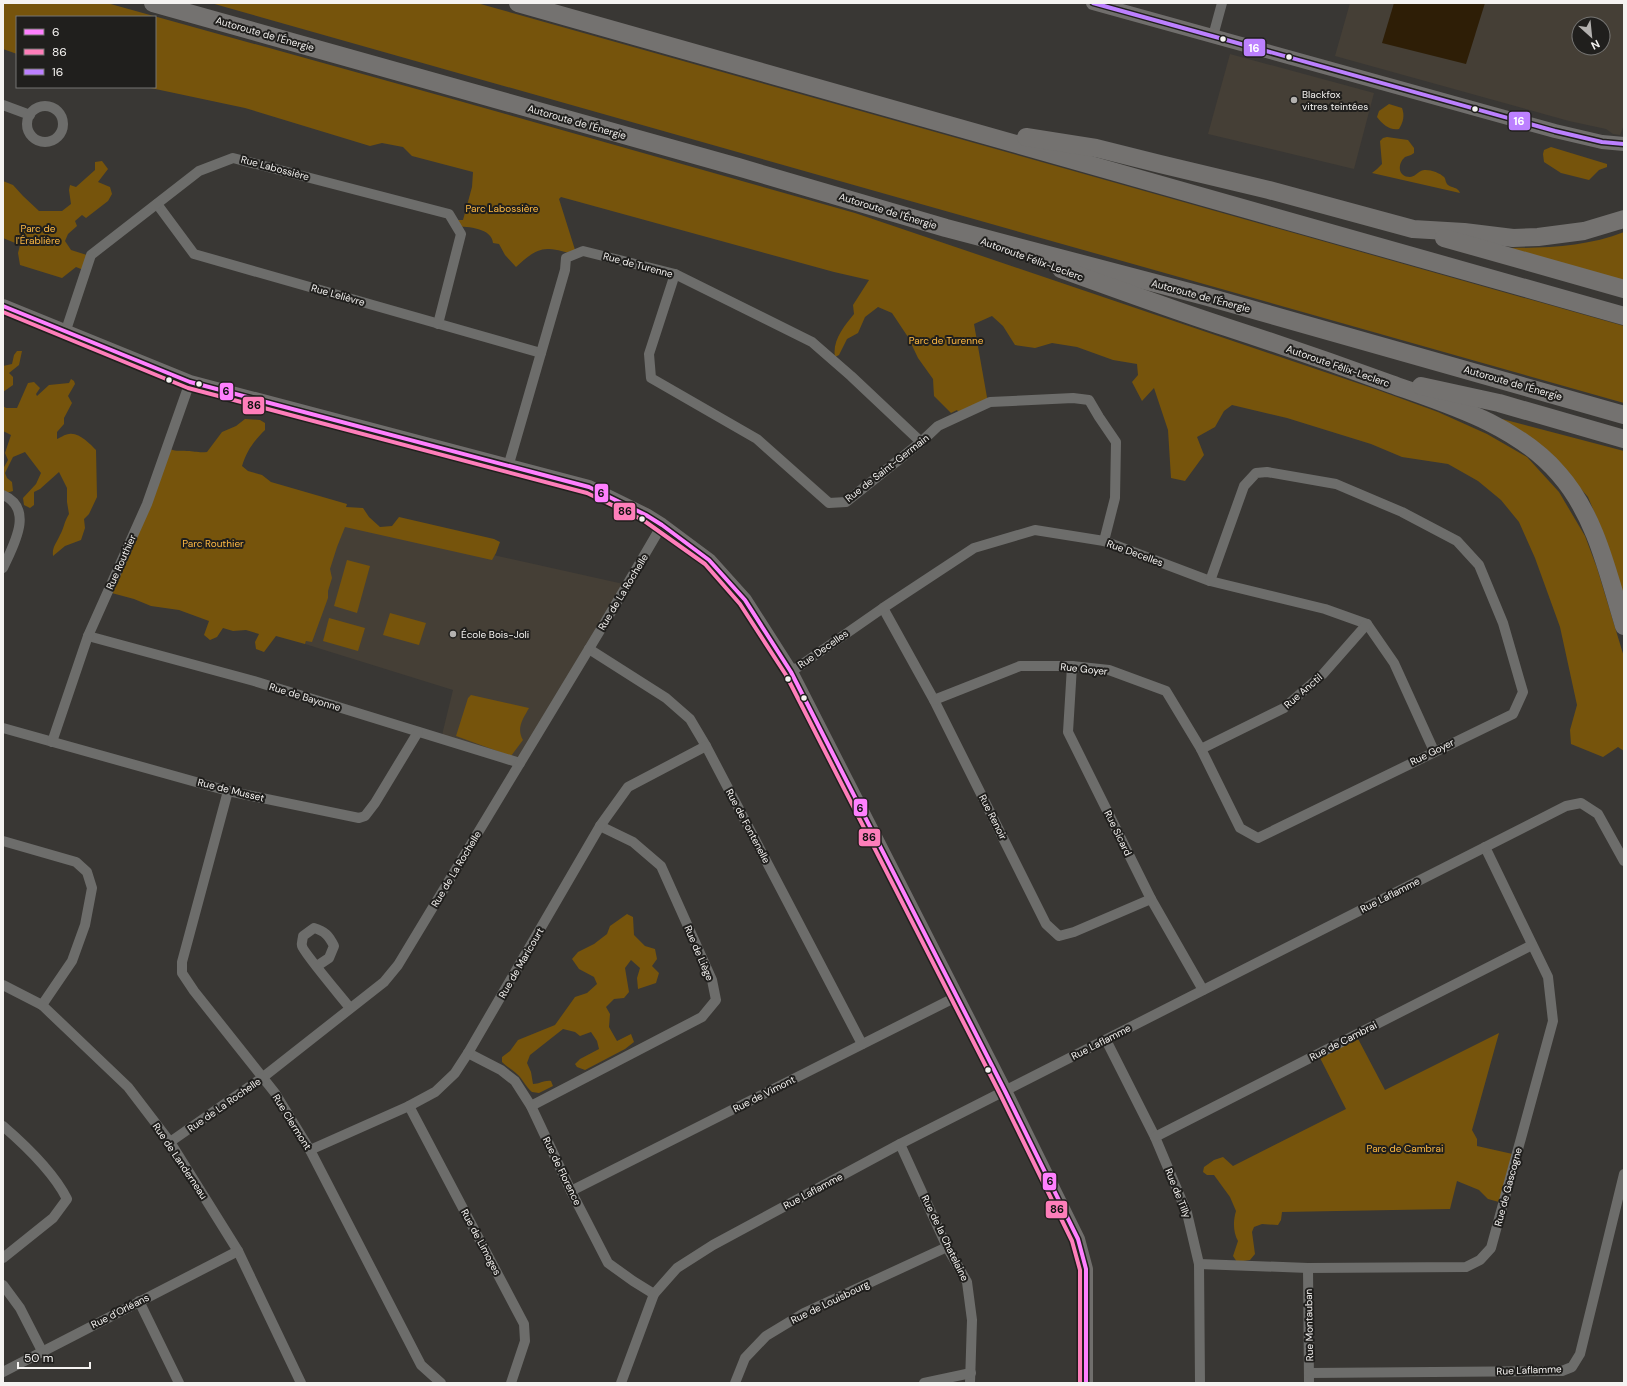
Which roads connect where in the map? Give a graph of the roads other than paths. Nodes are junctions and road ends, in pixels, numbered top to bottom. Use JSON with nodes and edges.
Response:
{"nodes":[{"id":1,"x":153,"y":3,"type":"edge"},
{"id":2,"x":518,"y":3,"type":"edge"},
{"id":3,"x":1093,"y":3,"type":"edge"},
{"id":4,"x":1222,"y":3,"type":"edge"},
{"id":5,"x":1213,"y":36,"type":"junction"},
{"id":6,"x":3,"y":105,"type":"edge"},
{"id":7,"x":30,"y":115,"type":"dead end"},
{"id":8,"x":936,"y":122,"type":"junction"},
{"id":9,"x":1624,"y":144,"type":"edge"},
{"id":10,"x":157,"y":204,"type":"junction"},
{"id":11,"x":1624,"y":219,"type":"edge"},
{"id":12,"x":946,"y":228,"type":"junction"},
{"id":13,"x":1412,"y":230,"type":"junction"},
{"id":14,"x":675,"y":274,"type":"junction"},
{"id":15,"x":1624,"y":289,"type":"edge"},
{"id":16,"x":3,"y":306,"type":"edge"},
{"id":17,"x":1624,"y":316,"type":"edge"},
{"id":18,"x":438,"y":324,"type":"junction"},
{"id":19,"x":66,"y":330,"type":"junction"},
{"id":20,"x":541,"y":353,"type":"junction"},
{"id":21,"x":1354,"y":370,"type":"junction"},
{"id":22,"x":190,"y":382,"type":"junction"},
{"id":23,"x":1624,"y":415,"type":"edge"},
{"id":24,"x":1624,"y":439,"type":"edge"},
{"id":25,"x":921,"y":442,"type":"junction"},
{"id":26,"x":508,"y":467,"type":"junction"},
{"id":27,"x":3,"y":495,"type":"edge"},
{"id":28,"x":662,"y":525,"type":"junction"},
{"id":29,"x":1104,"y":541,"type":"junction"},
{"id":30,"x":3,"y":568,"type":"edge"},
{"id":31,"x":1210,"y":581,"type":"junction"},
{"id":32,"x":883,"y":608,"type":"junction"},
{"id":33,"x":1367,"y":624,"type":"junction"},
{"id":34,"x":1624,"y":626,"type":"edge"},
{"id":35,"x":88,"y":636,"type":"junction"},
{"id":36,"x":589,"y":649,"type":"junction"},
{"id":37,"x":1072,"y":666,"type":"junction"},
{"id":38,"x":791,"y":672,"type":"junction"},
{"id":39,"x":934,"y":700,"type":"junction"},
{"id":40,"x":3,"y":728,"type":"edge"},
{"id":41,"x":418,"y":732,"type":"junction"},
{"id":42,"x":52,"y":742,"type":"junction"},
{"id":43,"x":706,"y":746,"type":"junction"},
{"id":44,"x":1201,"y":749,"type":"junction"},
{"id":45,"x":1434,"y":751,"type":"junction"},
{"id":46,"x":520,"y":763,"type":"junction"},
{"id":47,"x":228,"y":791,"type":"junction"},
{"id":48,"x":600,"y":826,"type":"junction"},
{"id":49,"x":3,"y":841,"type":"edge"},
{"id":50,"x":1484,"y":847,"type":"junction"},
{"id":51,"x":1624,"y":861,"type":"edge"},
{"id":52,"x":1152,"y":899,"type":"junction"},
{"id":53,"x":1532,"y":945,"type":"junction"},
{"id":54,"x":317,"y":966,"type":"dead end"},
{"id":55,"x":3,"y":985,"type":"edge"},
{"id":56,"x":1203,"y":990,"type":"junction"},
{"id":57,"x":956,"y":997,"type":"junction"},
{"id":58,"x":42,"y":1005,"type":"junction"},
{"id":59,"x":350,"y":1008,"type":"junction"},
{"id":60,"x":1106,"y":1040,"type":"junction"},
{"id":61,"x":862,"y":1044,"type":"junction"},
{"id":62,"x":468,"y":1053,"type":"junction"},
{"id":63,"x":262,"y":1078,"type":"junction"},
{"id":64,"x":1005,"y":1092,"type":"junction"},
{"id":65,"x":409,"y":1106,"type":"junction"},
{"id":66,"x":532,"y":1106,"type":"junction"},
{"id":67,"x":3,"y":1126,"type":"edge"},
{"id":68,"x":1155,"y":1137,"type":"junction"},
{"id":69,"x":170,"y":1142,"type":"junction"},
{"id":70,"x":900,"y":1144,"type":"junction"},
{"id":71,"x":310,"y":1150,"type":"junction"},
{"id":72,"x":1624,"y":1174,"type":"edge"},
{"id":73,"x":571,"y":1190,"type":"junction"},
{"id":74,"x":947,"y":1247,"type":"junction"},
{"id":75,"x":238,"y":1251,"type":"junction"},
{"id":76,"x":3,"y":1258,"type":"edge"},
{"id":77,"x":1199,"y":1264,"type":"junction"},
{"id":78,"x":1308,"y":1268,"type":"junction"},
{"id":79,"x":3,"y":1285,"type":"edge"},
{"id":80,"x":654,"y":1294,"type":"junction"},
{"id":81,"x":139,"y":1301,"type":"junction"},
{"id":82,"x":42,"y":1351,"type":"junction"},
{"id":83,"x":3,"y":1372,"type":"edge"},
{"id":84,"x":971,"y":1378,"type":"edge"},
{"id":85,"x":1309,"y":1378,"type":"edge"},
{"id":86,"x":179,"y":1383,"type":"edge"},
{"id":87,"x":301,"y":1383,"type":"edge"},
{"id":88,"x":441,"y":1383,"type":"edge"},
{"id":89,"x":511,"y":1383,"type":"edge"},
{"id":90,"x":621,"y":1383,"type":"edge"},
{"id":91,"x":735,"y":1383,"type":"edge"},
{"id":92,"x":924,"y":1383,"type":"edge"},
{"id":93,"x":1086,"y":1383,"type":"edge"},
{"id":94,"x":1200,"y":1383,"type":"edge"}],
"edges":[{"from":1,"to":12,"type":"highway","name":"Autoroute de l'Énergie"},
{"from":2,"to":8,"type":"highway"},
{"from":3,"to":5,"type":"street"},
{"from":4,"to":5,"type":"street"},
{"from":5,"to":9,"type":"street"},
{"from":6,"to":7,"type":"street"},
{"from":8,"to":13,"type":"highway"},
{"from":8,"to":17,"type":"highway"},
{"from":10,"to":18,"type":"street","name":"Rue Lelièvre"},
{"from":10,"to":18,"type":"street","name":"Rue Labossière"},
{"from":10,"to":19,"type":"street","name":"Rue Labossière"},
{"from":11,"to":13,"type":"highway"},
{"from":12,"to":21,"type":"highway","name":"Autoroute Félix-Leclerc"},
{"from":12,"to":23,"type":"highway","name":"Autoroute de l'Énergie"},
{"from":13,"to":15,"type":"highway"},
{"from":14,"to":20,"type":"street","name":"Rue de Turenne"},
{"from":14,"to":25,"type":"street","name":"Rue de Turenne"},
{"from":14,"to":25,"type":"street","name":"Rue de Saint-Germain"},
{"from":16,"to":19,"type":"street"},
{"from":18,"to":20,"type":"street","name":"Rue Lelièvre"},
{"from":19,"to":22,"type":"street"},
{"from":20,"to":26,"type":"street","name":"Rue de Turenne"},
{"from":21,"to":24,"type":"highway"},
{"from":21,"to":34,"type":"highway","name":"Autoroute Félix-Leclerc"},
{"from":22,"to":26,"type":"street"},
{"from":22,"to":35,"type":"street","name":"Rue Routhier"},
{"from":25,"to":29,"type":"street","name":"Rue de Saint-Germain"},
{"from":26,"to":28,"type":"street"},
{"from":27,"to":30,"type":"street"},
{"from":28,"to":36,"type":"street","name":"Rue de La Rochelle"},
{"from":28,"to":38,"type":"street"},
{"from":29,"to":31,"type":"street","name":"Rue Decelles"},
{"from":29,"to":32,"type":"street","name":"Rue Decelles"},
{"from":31,"to":33,"type":"street","name":"Rue Decelles"},
{"from":31,"to":45,"type":"street","name":"Rue Goyer"},
{"from":32,"to":38,"type":"street","name":"Rue Decelles"},
{"from":32,"to":39,"type":"street","name":"Rue Renoir"},
{"from":33,"to":44,"type":"street","name":"Rue Anctil"},
{"from":33,"to":45,"type":"street"},
{"from":35,"to":41,"type":"street","name":"Rue de Bayonne"},
{"from":35,"to":42,"type":"street","name":"Rue Routhier"},
{"from":36,"to":43,"type":"street","name":"Rue de Fontenelle"},
{"from":36,"to":46,"type":"street","name":"Rue de La Rochelle"},
{"from":37,"to":39,"type":"street","name":"Rue Goyer"},
{"from":37,"to":44,"type":"street","name":"Rue Goyer"},
{"from":37,"to":52,"type":"street","name":"Rue Sicard"},
{"from":38,"to":57,"type":"street"},
{"from":39,"to":52,"type":"street","name":"Rue Renoir"},
{"from":40,"to":42,"type":"street","name":"Rue de Musset"},
{"from":41,"to":46,"type":"street","name":"Rue de Bayonne"},
{"from":41,"to":47,"type":"street","name":"Rue de Musset"},
{"from":42,"to":47,"type":"street","name":"Rue de Musset"},
{"from":43,"to":48,"type":"street","name":"Rue de Maricourt"},
{"from":43,"to":61,"type":"street","name":"Rue de Fontenelle"},
{"from":44,"to":45,"type":"street","name":"Rue Goyer"},
{"from":46,"to":59,"type":"street","name":"Rue de La Rochelle"},
{"from":47,"to":63,"type":"street","name":"Rue Clermont"},
{"from":48,"to":62,"type":"street","name":"Rue de Maricourt"},
{"from":48,"to":66,"type":"street","name":"Rue de Liège"},
{"from":49,"to":58,"type":"street"},
{"from":50,"to":51,"type":"street","name":"Rue Laflamme"},
{"from":50,"to":53,"type":"street","name":"Rue de Gascogne"},
{"from":50,"to":56,"type":"street","name":"Rue Laflamme"},
{"from":52,"to":56,"type":"street","name":"Rue Sicard"},
{"from":53,"to":68,"type":"street","name":"Rue de Cambrai"},
{"from":53,"to":78,"type":"street","name":"Rue de Gascogne"},
{"from":54,"to":59,"type":"street"},
{"from":55,"to":58,"type":"street","name":"Rue de Landerneau"},
{"from":56,"to":60,"type":"street","name":"Rue Laflamme"},
{"from":57,"to":61,"type":"street","name":"Rue de Vimont"},
{"from":57,"to":64,"type":"street"},
{"from":58,"to":69,"type":"street","name":"Rue de Landerneau"},
{"from":59,"to":63,"type":"street","name":"Rue de La Rochelle"},
{"from":60,"to":64,"type":"street","name":"Rue Laflamme"},
{"from":60,"to":68,"type":"street","name":"Rue de Tilly"},
{"from":61,"to":73,"type":"street","name":"Rue de Vimont"},
{"from":62,"to":65,"type":"street","name":"Rue de Maricourt"},
{"from":62,"to":66,"type":"street","name":"Rue de Florence"},
{"from":63,"to":69,"type":"street","name":"Rue de La Rochelle"},
{"from":63,"to":71,"type":"street","name":"Rue Clermont"},
{"from":64,"to":70,"type":"street","name":"Rue Laflamme"},
{"from":64,"to":93,"type":"street"},
{"from":65,"to":71,"type":"street","name":"Rue de Maricourt"},
{"from":65,"to":89,"type":"street","name":"Rue de Limoges"},
{"from":66,"to":73,"type":"street","name":"Rue de Florence"},
{"from":67,"to":76,"type":"street"},
{"from":68,"to":77,"type":"street","name":"Rue de Tilly"},
{"from":69,"to":75,"type":"street","name":"Rue de Landerneau"},
{"from":70,"to":74,"type":"street","name":"Rue de la Chatelaine"},
{"from":70,"to":80,"type":"street","name":"Rue Laflamme"},
{"from":71,"to":88,"type":"street","name":"Rue Clermont"},
{"from":72,"to":85,"type":"street","name":"Rue Laflamme"},
{"from":73,"to":80,"type":"street","name":"Rue de Florence"},
{"from":74,"to":84,"type":"street","name":"Rue de la Chatelaine"},
{"from":74,"to":91,"type":"street","name":"Rue de Louisbourg"},
{"from":75,"to":81,"type":"street","name":"Rue d'Orléans"},
{"from":75,"to":87,"type":"street","name":"Rue de Landerneau"},
{"from":77,"to":78,"type":"street","name":"Rue de Gascogne"},
{"from":77,"to":94,"type":"street","name":"Rue de Tilly"},
{"from":78,"to":85,"type":"street","name":"Rue Montauban"},
{"from":79,"to":82,"type":"street"},
{"from":80,"to":90,"type":"street","name":"Rue Laflamme"},
{"from":81,"to":82,"type":"street","name":"Rue d'Orléans"},
{"from":81,"to":86,"type":"street"},
{"from":82,"to":83,"type":"street","name":"Rue d'Orléans"},
{"from":84,"to":92,"type":"street"}]}
